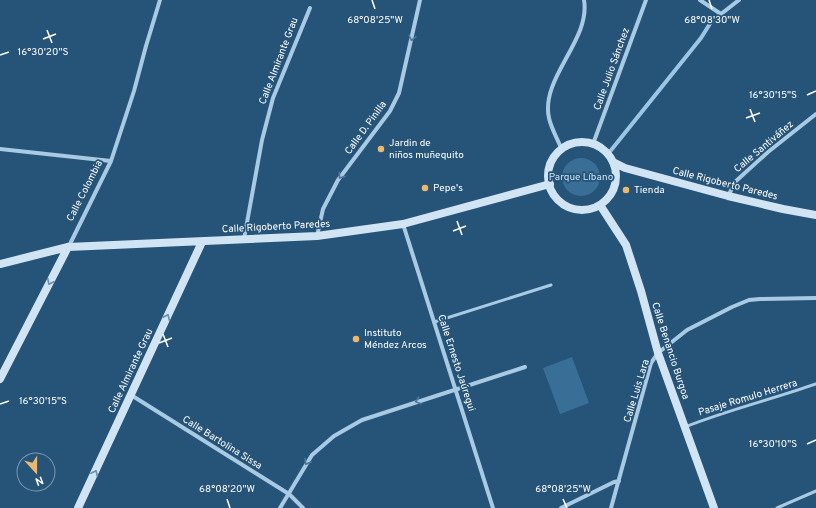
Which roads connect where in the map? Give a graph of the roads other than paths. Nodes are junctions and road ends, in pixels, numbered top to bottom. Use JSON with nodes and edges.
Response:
{"nodes":[{"id":1,"x":160,"y":0,"type":"edge"},
{"id":2,"x":420,"y":0,"type":"edge"},
{"id":3,"x":584,"y":0,"type":"edge"},
{"id":4,"x":646,"y":0,"type":"edge"},
{"id":5,"x":700,"y":0,"type":"edge"},
{"id":6,"x":739,"y":0,"type":"edge"},
{"id":7,"x":310,"y":8,"type":"dead end"},
{"id":8,"x":816,"y":114,"type":"edge"},
{"id":9,"x":593,"y":144,"type":"junction"},
{"id":10,"x":0,"y":150,"type":"edge"},
{"id":11,"x":562,"y":150,"type":"junction"},
{"id":12,"x":111,"y":161,"type":"junction"},
{"id":13,"x":613,"y":162,"type":"junction"},
{"id":14,"x":629,"y":169,"type":"junction"},
{"id":15,"x":616,"y":177,"type":"junction"},
{"id":16,"x":550,"y":184,"type":"junction"},
{"id":17,"x":728,"y":196,"type":"junction"},
{"id":18,"x":600,"y":204,"type":"junction"},
{"id":19,"x":816,"y":215,"type":"edge"},
{"id":20,"x":403,"y":224,"type":"junction"},
{"id":21,"x":317,"y":236,"type":"junction"},
{"id":22,"x":244,"y":239,"type":"junction"},
{"id":23,"x":202,"y":242,"type":"junction"},
{"id":24,"x":68,"y":247,"type":"junction"},
{"id":25,"x":0,"y":264,"type":"edge"},
{"id":26,"x":551,"y":285,"type":"dead end"},
{"id":27,"x":816,"y":298,"type":"edge"},
{"id":28,"x":434,"y":322,"type":"junction"},
{"id":29,"x":658,"y":353,"type":"junction"},
{"id":30,"x":525,"y":367,"type":"dead end"},
{"id":31,"x":0,"y":379,"type":"edge"},
{"id":32,"x":816,"y":384,"type":"edge"},
{"id":33,"x":456,"y":389,"type":"junction"},
{"id":34,"x":131,"y":395,"type":"junction"},
{"id":35,"x":685,"y":427,"type":"junction"},
{"id":36,"x":619,"y":481,"type":"junction"},
{"id":37,"x":816,"y":491,"type":"edge"},
{"id":38,"x":289,"y":494,"type":"junction"},
{"id":39,"x":78,"y":508,"type":"edge"},
{"id":40,"x":280,"y":508,"type":"edge"},
{"id":41,"x":303,"y":508,"type":"edge"},
{"id":42,"x":493,"y":508,"type":"edge"},
{"id":43,"x":561,"y":508,"type":"edge"},
{"id":44,"x":611,"y":508,"type":"edge"},
{"id":45,"x":714,"y":508,"type":"edge"},
{"id":46,"x":777,"y":508,"type":"edge"}],
"edges":[{"from":1,"to":12,"type":"street","name":"Calle Colombia"},
{"from":2,"to":21,"type":"street","name":"Calle D. Pinilla","one_way":true},
{"from":3,"to":11,"type":"street"},
{"from":4,"to":9,"type":"street","name":"Calle Julio Sánchez"},
{"from":5,"to":6,"type":"street"},
{"from":7,"to":22,"type":"street","name":"Calle Almirante Grau"},
{"from":8,"to":17,"type":"street","name":"Calle Santiváñez"},
{"from":9,"to":11,"type":"main road"},
{"from":9,"to":13,"type":"main road"},
{"from":10,"to":12,"type":"street"},
{"from":11,"to":16,"type":"main road"},
{"from":12,"to":24,"type":"street","name":"Calle Colombia"},
{"from":13,"to":14,"type":"main road","name":"Calle Rigoberto Paredes"},
{"from":13,"to":15,"type":"main road"},
{"from":14,"to":15,"type":"main road"},
{"from":14,"to":17,"type":"main road","name":"Calle Rigoberto Paredes"},
{"from":15,"to":18,"type":"main road"},
{"from":16,"to":18,"type":"main road"},
{"from":16,"to":20,"type":"main road","name":"Calle Rigoberto Paredes"},
{"from":17,"to":19,"type":"main road","name":"Calle Rigoberto Paredes"},
{"from":18,"to":29,"type":"main road","name":"Calle Benancio Burgoa"},
{"from":20,"to":21,"type":"main road","name":"Calle Rigoberto Paredes"},
{"from":20,"to":28,"type":"street","name":"Calle Ernesto Jaúregui"},
{"from":21,"to":22,"type":"main road","name":"Calle Rigoberto Paredes"},
{"from":22,"to":23,"type":"main road","name":"Calle Rigoberto Paredes"},
{"from":23,"to":24,"type":"main road","name":"Calle Rigoberto Paredes"},
{"from":34,"to":23,"type":"main road","name":"Calle Almirante Grau","one_way":true},
{"from":24,"to":25,"type":"main road","name":"Calle Rigoberto Paredes"},
{"from":24,"to":31,"type":"main road","name":"Calle Colombia","one_way":true},
{"from":26,"to":28,"type":"lane"},
{"from":27,"to":29,"type":"street","name":"Calle Luis Lara"},
{"from":28,"to":33,"type":"street","name":"Calle Ernesto Jaúregui"},
{"from":29,"to":35,"type":"main road","name":"Calle Benancio Burgoa"},
{"from":29,"to":36,"type":"street","name":"Calle Luis Lara"},
{"from":30,"to":33,"type":"street"},
{"from":32,"to":35,"type":"lane","name":"Pasaje Romulo Herrera"},
{"from":33,"to":38,"type":"street","one_way":true},
{"from":33,"to":42,"type":"street","name":"Calle Ernesto Jaúregui"},
{"from":34,"to":38,"type":"street","name":"Calle Bartolina Sissa"},
{"from":39,"to":34,"type":"main road","name":"Calle Almirante Grau","one_way":true},
{"from":35,"to":45,"type":"main road","name":"Calle Benancio Burgoa"},
{"from":36,"to":43,"type":"street"},
{"from":36,"to":44,"type":"street","name":"Calle Luis Lara"},
{"from":37,"to":46,"type":"lane"},
{"from":38,"to":40,"type":"street"},
{"from":38,"to":41,"type":"street","name":"Calle Bartolina Sissa"}]}
